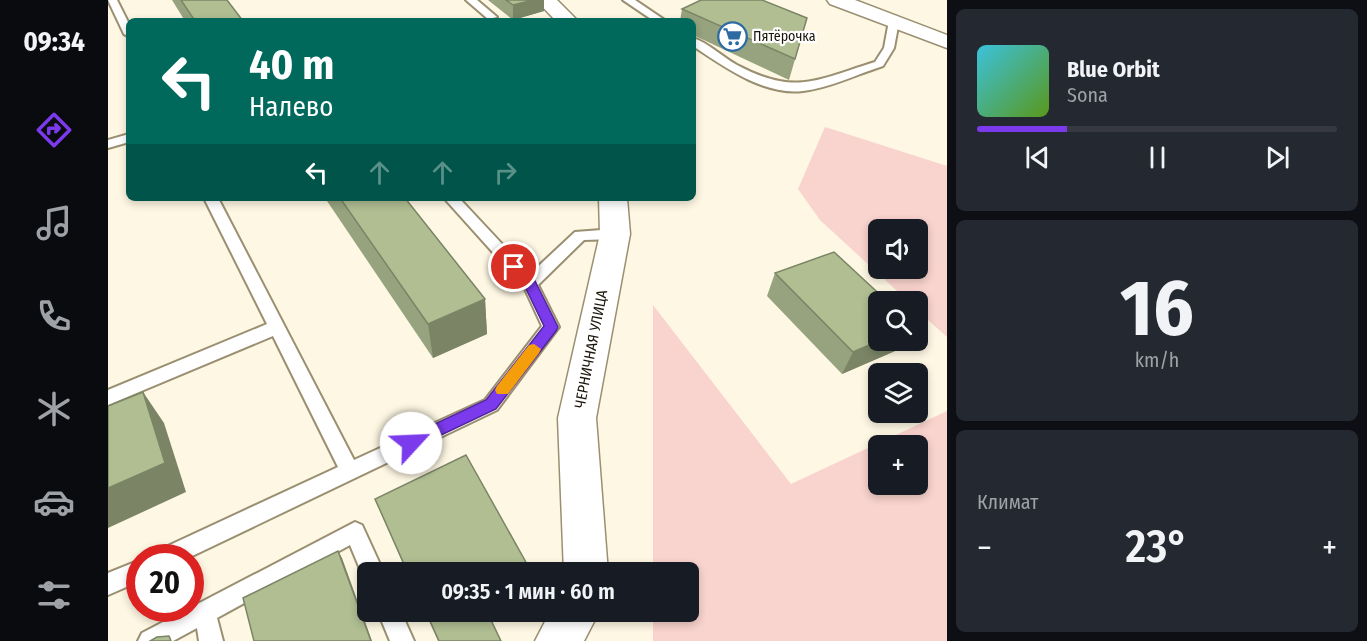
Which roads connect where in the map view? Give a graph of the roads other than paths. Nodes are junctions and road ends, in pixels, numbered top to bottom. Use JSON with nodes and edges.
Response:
{"nodes":[{"id":1,"x":112,"y":0,"type":"edge"},
{"id":2,"x":471,"y":0,"type":"edge"},
{"id":3,"x":546,"y":0,"type":"edge"},
{"id":4,"x":628,"y":0,"type":"edge"},
{"id":5,"x":837,"y":0,"type":"edge"},
{"id":6,"x":902,"y":0,"type":"edge"},
{"id":7,"x":493,"y":18,"type":"edge"},
{"id":8,"x":565,"y":18,"type":"edge"},
{"id":9,"x":656,"y":18,"type":"edge"},
{"id":10,"x":894,"y":21,"type":"junction"},
{"id":11,"x":126,"y":28,"type":"edge"},
{"id":12,"x":947,"y":42,"type":"edge"},
{"id":13,"x":696,"y":43,"type":"edge"},
{"id":14,"x":126,"y":139,"type":"edge"},
{"id":15,"x":108,"y":144,"type":"edge"},
{"id":16,"x":213,"y":201,"type":"edge"},
{"id":17,"x":454,"y":201,"type":"edge"},
{"id":18,"x":613,"y":201,"type":"edge"},
{"id":19,"x":615,"y":234,"type":"junction"},
{"id":20,"x":530,"y":284,"type":"junction"},
{"id":21,"x":278,"y":327,"type":"junction"},
{"id":22,"x":108,"y":398,"type":"edge"},
{"id":23,"x":350,"y":471,"type":"junction"},
{"id":24,"x":195,"y":544,"type":"edge"},
{"id":25,"x":368,"y":562,"type":"edge"},
{"id":26,"x":585,"y":562,"type":"edge"},
{"id":27,"x":126,"y":576,"type":"edge"},
{"id":28,"x":108,"y":584,"type":"edge"},
{"id":29,"x":204,"y":612,"type":"joint"},
{"id":30,"x":185,"y":622,"type":"edge"},
{"id":31,"x":393,"y":622,"type":"edge"},
{"id":32,"x":570,"y":622,"type":"edge"},
{"id":33,"x":150,"y":641,"type":"edge"},
{"id":34,"x":211,"y":641,"type":"edge"},
{"id":35,"x":402,"y":641,"type":"edge"},
{"id":36,"x":558,"y":641,"type":"edge"}],
"edges":[{"from":1,"to":11,"type":"lane"},
{"from":2,"to":7,"type":"lane"},
{"from":3,"to":8,"type":"street"},
{"from":4,"to":9,"type":"lane"},
{"from":5,"to":10,"type":"street"},
{"from":6,"to":10,"type":"street"},
{"from":10,"to":12,"type":"street"},
{"from":10,"to":13,"type":"lane"},
{"from":14,"to":15,"type":"lane"},
{"from":16,"to":21,"type":"lane"},
{"from":17,"to":20,"type":"lane"},
{"from":18,"to":19,"type":"street","name":"ЧЕРНИЧНАЯ УЛИЦА"},
{"from":19,"to":20,"type":"lane"},
{"from":19,"to":26,"type":"street","name":"ЧЕРНИЧНАЯ УЛИЦА"},
{"from":20,"to":23,"type":"lane"},
{"from":21,"to":22,"type":"lane"},
{"from":21,"to":23,"type":"lane"},
{"from":23,"to":24,"type":"lane"},
{"from":25,"to":29,"type":"lane"},
{"from":27,"to":28,"type":"lane"},
{"from":29,"to":34,"type":"lane"},
{"from":30,"to":33,"type":"lane"},
{"from":31,"to":35,"type":"lane"},
{"from":32,"to":36,"type":"street"}]}
